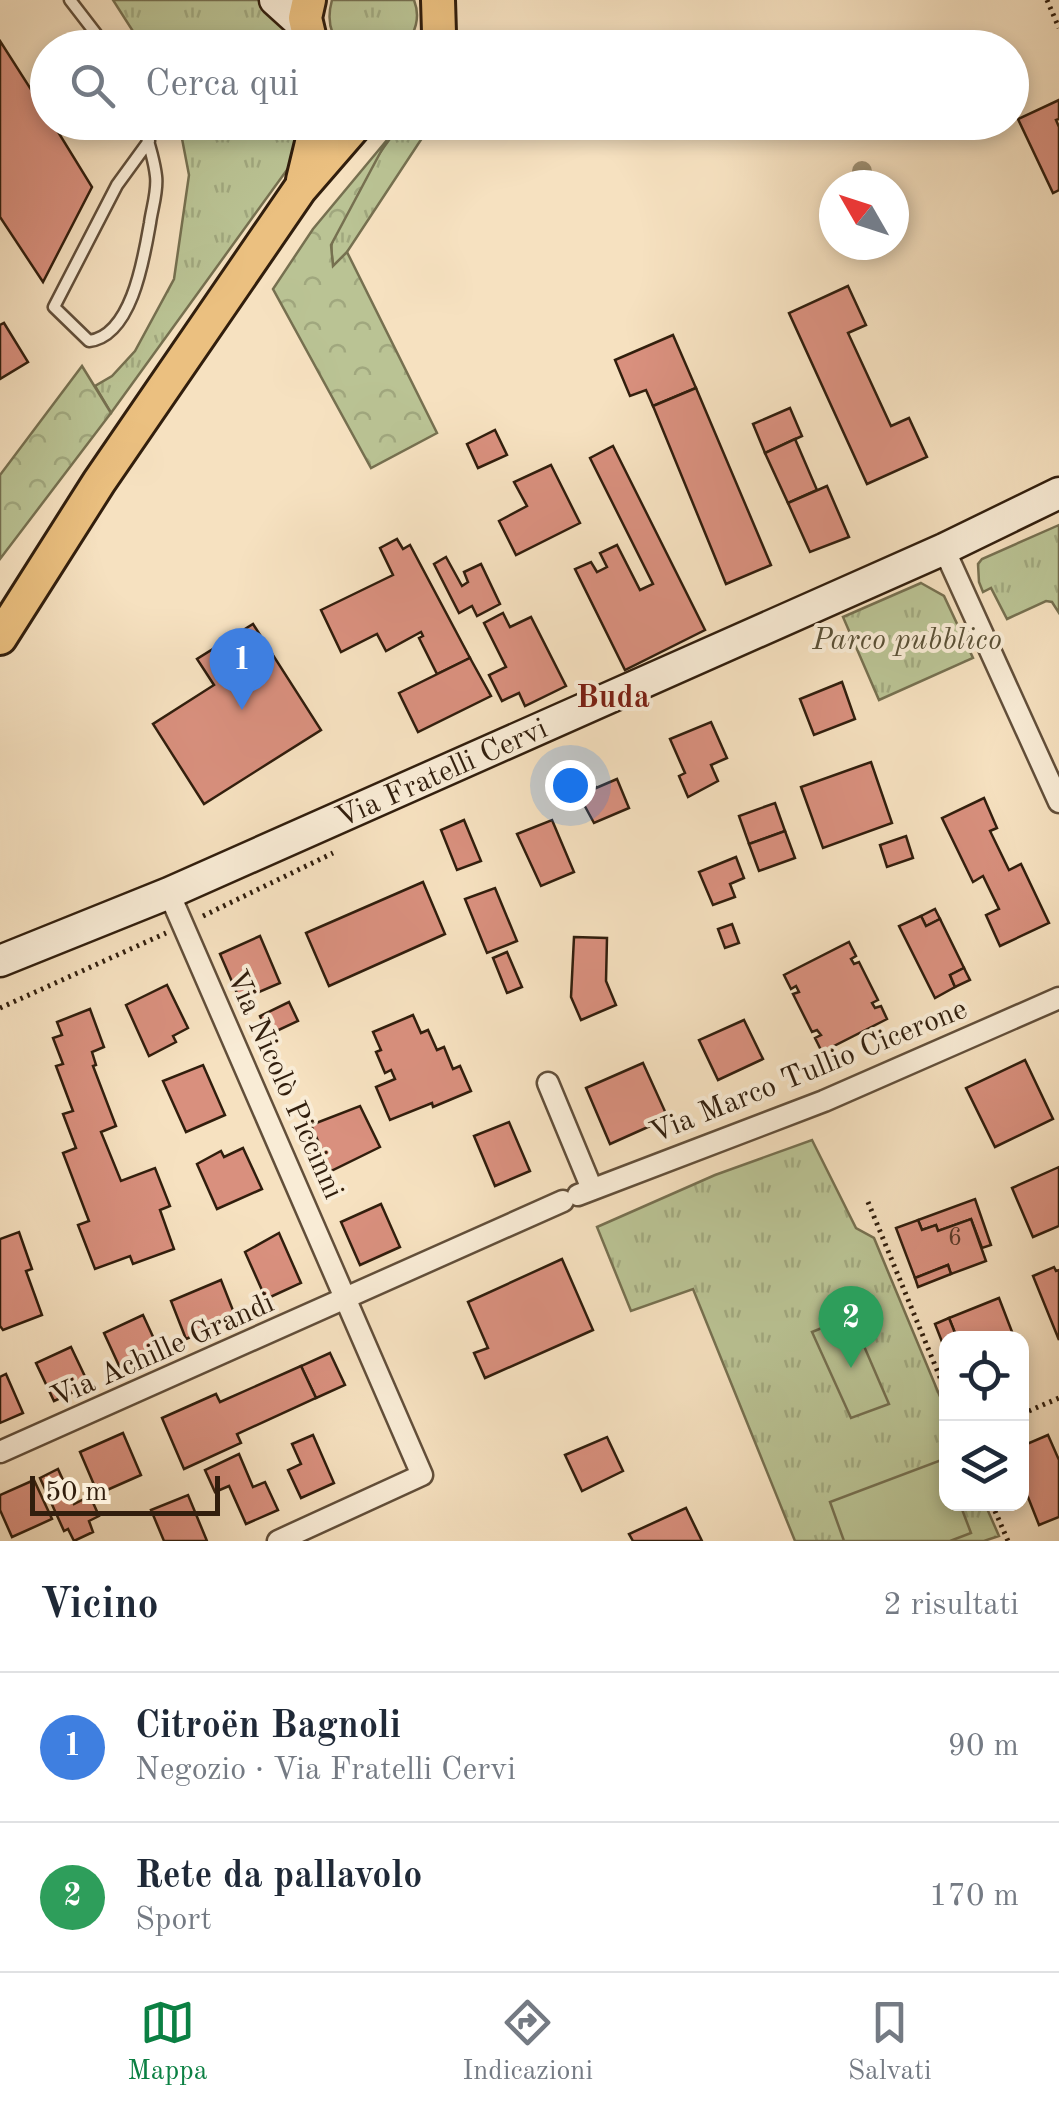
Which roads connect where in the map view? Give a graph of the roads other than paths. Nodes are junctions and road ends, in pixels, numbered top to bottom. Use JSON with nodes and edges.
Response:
{"nodes":[{"id":1,"x":70,"y":0,"type":"edge"},
{"id":2,"x":275,"y":0,"type":"edge"},
{"id":3,"x":309,"y":26,"type":"edge"},
{"id":4,"x":92,"y":30,"type":"edge"},
{"id":5,"x":312,"y":140,"type":"edge"},
{"id":6,"x":343,"y":140,"type":"edge"},
{"id":7,"x":149,"y":142,"type":"joint"},
{"id":8,"x":300,"y":190,"type":"junction"},
{"id":9,"x":1059,"y":493,"type":"edge"},
{"id":10,"x":944,"y":548,"type":"junction"},
{"id":11,"x":0,"y":638,"type":"edge"},
{"id":12,"x":1059,"y":802,"type":"edge"},
{"id":13,"x":169,"y":893,"type":"junction"},
{"id":14,"x":40,"y":944,"type":"junction"},
{"id":15,"x":0,"y":950,"type":"edge"},
{"id":16,"x":0,"y":964,"type":"edge"},
{"id":17,"x":1059,"y":998,"type":"edge"},
{"id":18,"x":548,"y":1083,"type":"dead end"},
{"id":19,"x":578,"y":1195,"type":"junction"},
{"id":20,"x":348,"y":1300,"type":"junction"},
{"id":21,"x":0,"y":1452,"type":"edge"},
{"id":22,"x":278,"y":1541,"type":"edge"}],
"edges":[{"from":1,"to":4,"type":"lane"},
{"from":2,"to":3,"type":"main road"},
{"from":5,"to":8,"type":"main road"},
{"from":6,"to":8,"type":"main road"},
{"from":7,"to":7,"type":"lane"},
{"from":8,"to":11,"type":"main road"},
{"from":9,"to":10,"type":"main road","name":"Via Fratelli Cervi"},
{"from":10,"to":12,"type":"street"},
{"from":10,"to":13,"type":"main road","name":"Via Fratelli Cervi"},
{"from":13,"to":14,"type":"main road","name":"Via Fratelli Cervi"},
{"from":13,"to":20,"type":"street","name":"Via Nicolò Piccinni"},
{"from":14,"to":15,"type":"main road","name":"Via Fratelli Cervi"},
{"from":14,"to":16,"type":"main road","name":"Via Fratelli Cervi"},
{"from":17,"to":19,"type":"street","name":"Via Marco Tullio Cicerone"},
{"from":18,"to":19,"type":"street"},
{"from":19,"to":20,"type":"street"},
{"from":20,"to":21,"type":"street","name":"Via Achille Grandi"},
{"from":20,"to":22,"type":"street","name":"Via Nicolò Piccinni"}]}
